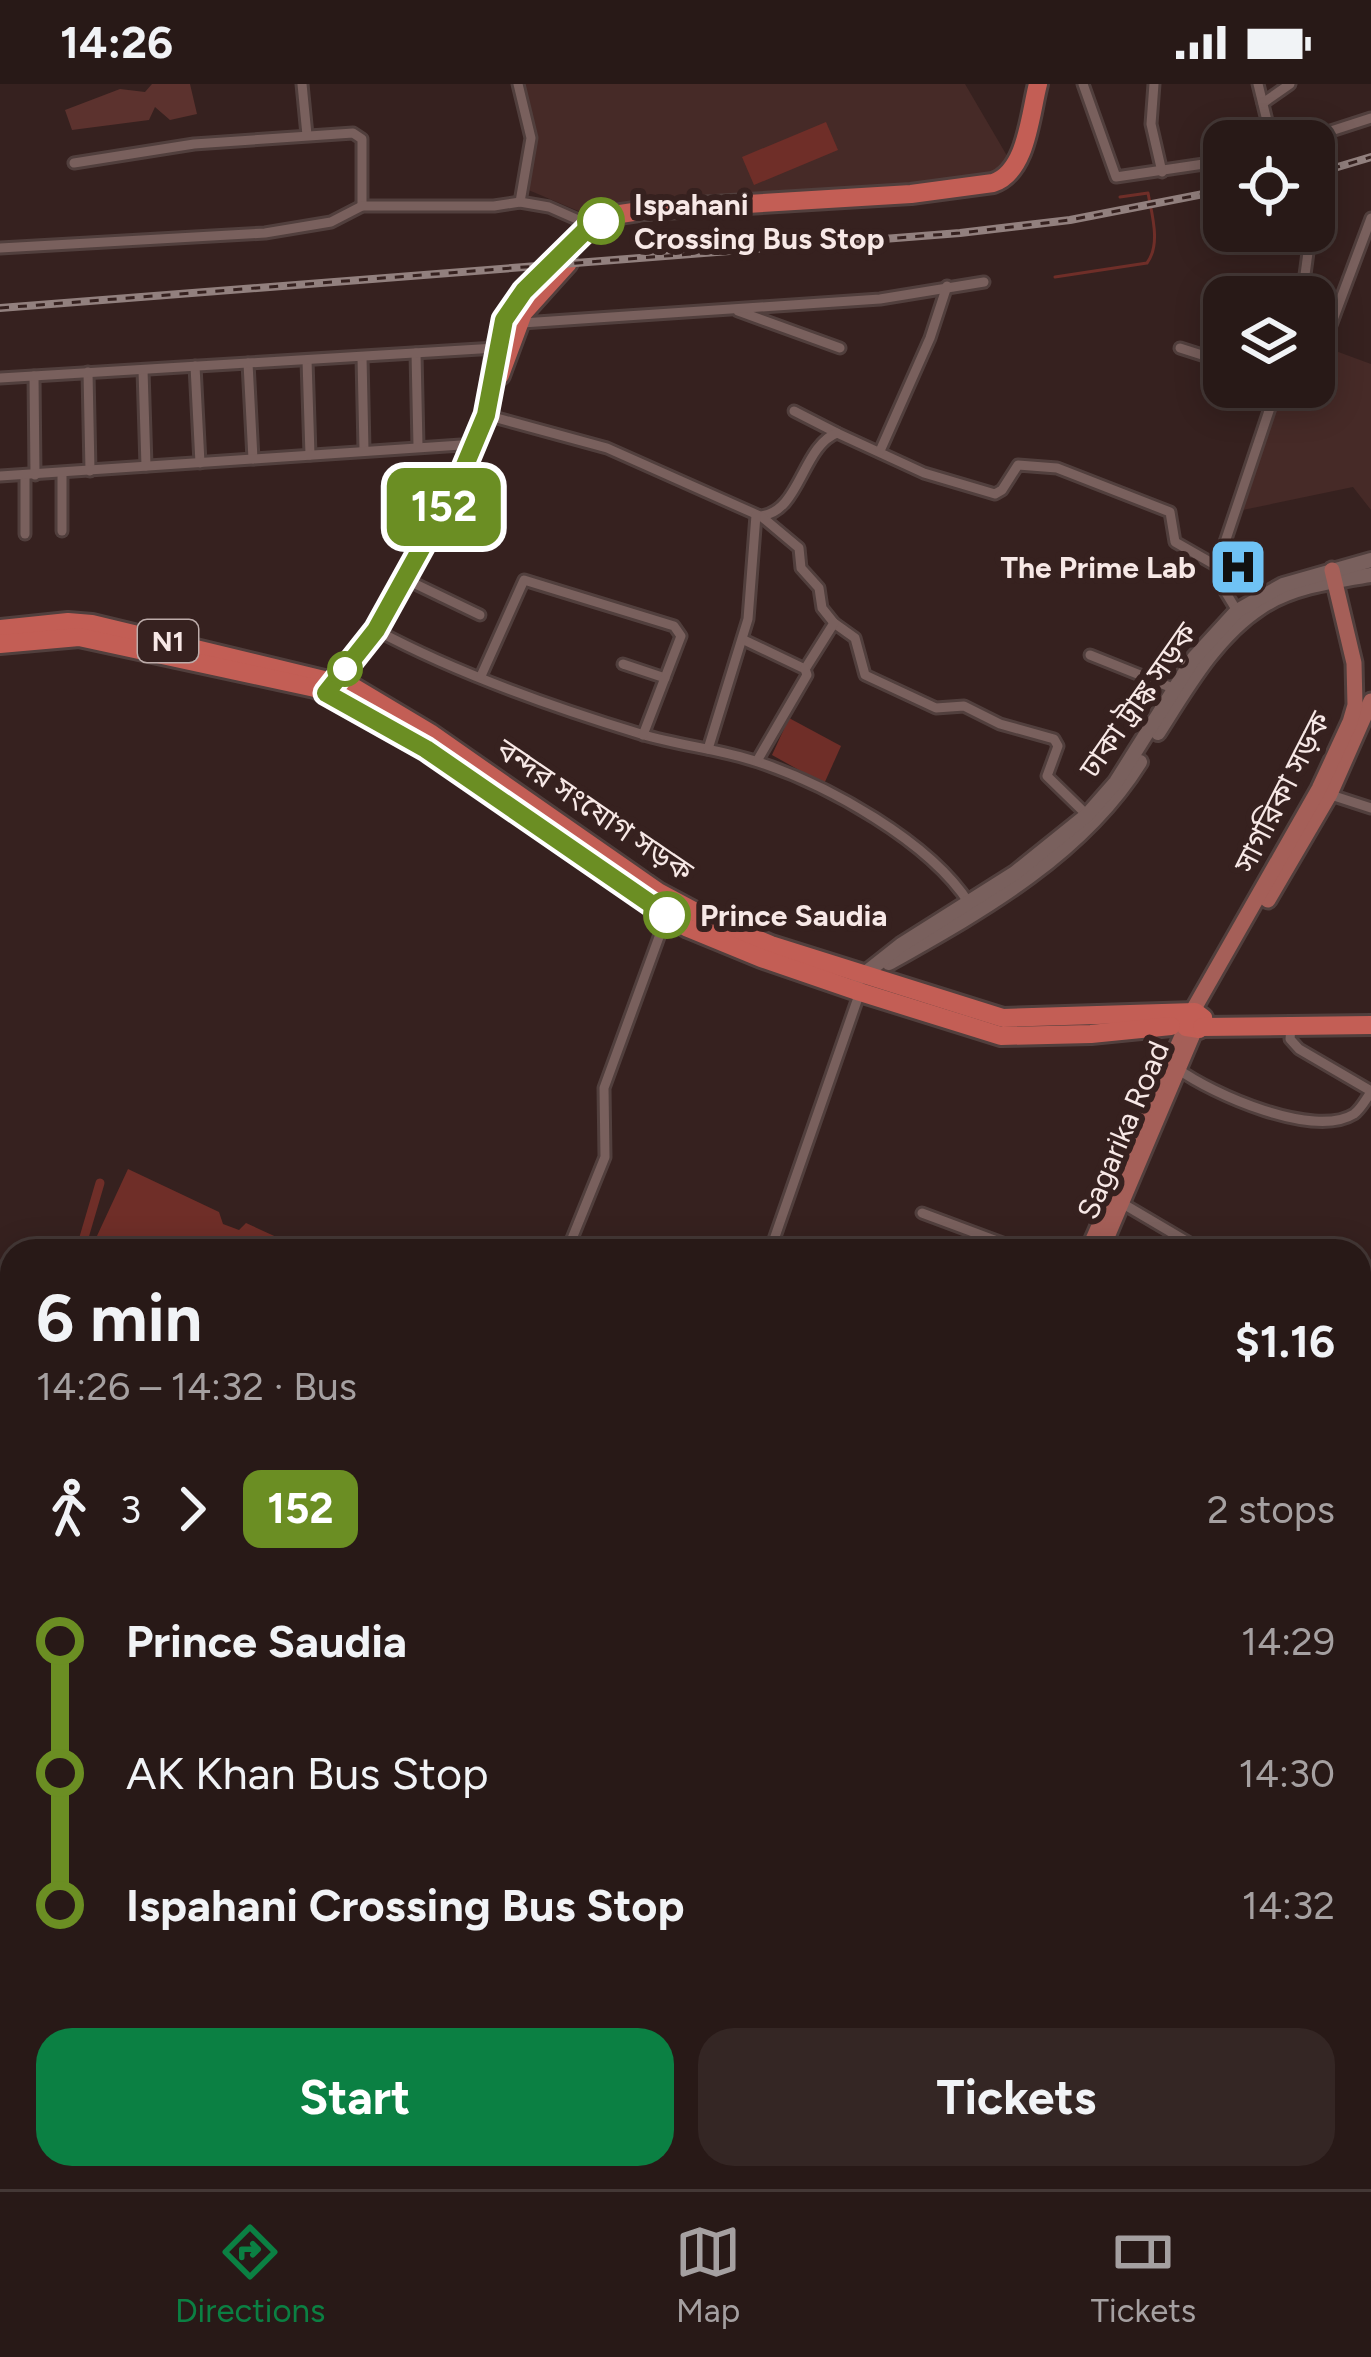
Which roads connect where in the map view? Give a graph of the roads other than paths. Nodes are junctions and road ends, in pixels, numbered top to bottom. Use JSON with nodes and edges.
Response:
{"nodes":[{"id":1,"x":302,"y":84,"type":"edge"},
{"id":2,"x":518,"y":84,"type":"edge"},
{"id":3,"x":1038,"y":84,"type":"edge"},
{"id":4,"x":1048,"y":84,"type":"edge"},
{"id":5,"x":1083,"y":84,"type":"edge"},
{"id":6,"x":1154,"y":84,"type":"edge"},
{"id":7,"x":1258,"y":84,"type":"edge"},
{"id":8,"x":1290,"y":84,"type":"edge"},
{"id":9,"x":1263,"y":103,"type":"junction"},
{"id":10,"x":1371,"y":118,"type":"edge"},
{"id":11,"x":1267,"y":120,"type":"edge"},
{"id":12,"x":1335,"y":130,"type":"edge"},
{"id":13,"x":308,"y":135,"type":"junction"},
{"id":14,"x":74,"y":163,"type":"dead end"},
{"id":15,"x":1203,"y":165,"type":"edge"},
{"id":16,"x":1162,"y":172,"type":"junction"},
{"id":17,"x":520,"y":202,"type":"junction"},
{"id":18,"x":362,"y":206,"type":"junction"},
{"id":19,"x":1371,"y":218,"type":"edge"},
{"id":20,"x":599,"y":228,"type":"junction"},
{"id":21,"x":0,"y":248,"type":"edge"},
{"id":22,"x":1355,"y":254,"type":"junction"},
{"id":23,"x":1371,"y":260,"type":"edge"},
{"id":24,"x":985,"y":282,"type":"dead end"},
{"id":25,"x":947,"y":286,"type":"junction"},
{"id":26,"x":734,"y":310,"type":"junction"},
{"id":27,"x":1335,"y":312,"type":"edge"},
{"id":28,"x":517,"y":323,"type":"junction"},
{"id":29,"x":496,"y":348,"type":"junction"},
{"id":30,"x":840,"y":348,"type":"dead end"},
{"id":31,"x":1180,"y":348,"type":"dead end"},
{"id":32,"x":416,"y":353,"type":"junction"},
{"id":33,"x":1203,"y":355,"type":"edge"},
{"id":34,"x":362,"y":357,"type":"junction"},
{"id":35,"x":307,"y":360,"type":"junction"},
{"id":36,"x":248,"y":363,"type":"junction"},
{"id":37,"x":195,"y":366,"type":"junction"},
{"id":38,"x":143,"y":370,"type":"junction"},
{"id":39,"x":88,"y":372,"type":"junction"},
{"id":40,"x":34,"y":376,"type":"junction"},
{"id":41,"x":0,"y":378,"type":"edge"},
{"id":42,"x":487,"y":407,"type":"junction"},
{"id":43,"x":1270,"y":408,"type":"edge"},
{"id":44,"x":794,"y":411,"type":"dead end"},
{"id":45,"x":837,"y":433,"type":"junction"},
{"id":46,"x":476,"y":444,"type":"junction"},
{"id":47,"x":418,"y":446,"type":"junction"},
{"id":48,"x":364,"y":450,"type":"junction"},
{"id":49,"x":880,"y":451,"type":"junction"},
{"id":50,"x":310,"y":455,"type":"junction"},
{"id":51,"x":254,"y":460,"type":"junction"},
{"id":52,"x":200,"y":464,"type":"junction"},
{"id":53,"x":146,"y":466,"type":"junction"},
{"id":54,"x":90,"y":472,"type":"junction"},
{"id":55,"x":62,"y":473,"type":"junction"},
{"id":56,"x":30,"y":475,"type":"junction"},
{"id":57,"x":0,"y":476,"type":"edge"},
{"id":58,"x":758,"y":515,"type":"junction"},
{"id":59,"x":62,"y":532,"type":"dead end"},
{"id":60,"x":25,"y":534,"type":"dead end"},
{"id":61,"x":1371,"y":560,"type":"edge"},
{"id":62,"x":1217,"y":566,"type":"junction"},
{"id":63,"x":1371,"y":575,"type":"edge"},
{"id":64,"x":1333,"y":576,"type":"junction"},
{"id":65,"x":405,"y":579,"type":"junction"},
{"id":66,"x":480,"y":616,"type":"dead end"},
{"id":67,"x":1240,"y":616,"type":"junction"},
{"id":68,"x":834,"y":623,"type":"junction"},
{"id":69,"x":0,"y":629,"type":"edge"},
{"id":70,"x":376,"y":630,"type":"junction"},
{"id":71,"x":744,"y":640,"type":"junction"},
{"id":72,"x":0,"y":644,"type":"edge"},
{"id":73,"x":1090,"y":655,"type":"dead end"},
{"id":74,"x":623,"y":664,"type":"dead end"},
{"id":75,"x":806,"y":669,"type":"junction"},
{"id":76,"x":481,"y":676,"type":"junction"},
{"id":77,"x":665,"y":678,"type":"junction"},
{"id":78,"x":330,"y":687,"type":"junction"},
{"id":79,"x":1175,"y":689,"type":"junction"},
{"id":80,"x":1371,"y":701,"type":"edge"},
{"id":81,"x":643,"y":735,"type":"junction"},
{"id":82,"x":708,"y":749,"type":"junction"},
{"id":83,"x":757,"y":761,"type":"junction"},
{"id":84,"x":1324,"y":792,"type":"junction"},
{"id":85,"x":1371,"y":808,"type":"edge"},
{"id":86,"x":1087,"y":814,"type":"junction"},
{"id":87,"x":969,"y":903,"type":"junction"},
{"id":88,"x":667,"y":915,"type":"junction"},
{"id":89,"x":860,"y":983,"type":"junction"},
{"id":90,"x":1194,"y":1021,"type":"junction"},
{"id":91,"x":1371,"y":1021,"type":"edge"},
{"id":92,"x":1291,"y":1025,"type":"junction"},
{"id":93,"x":1173,"y":1067,"type":"junction"},
{"id":94,"x":1371,"y":1091,"type":"edge"},
{"id":95,"x":1116,"y":1199,"type":"junction"},
{"id":96,"x":922,"y":1213,"type":"dead end"},
{"id":97,"x":571,"y":1239,"type":"edge"},
{"id":98,"x":774,"y":1239,"type":"edge"},
{"id":99,"x":992,"y":1239,"type":"edge"},
{"id":100,"x":1094,"y":1239,"type":"edge"},
{"id":101,"x":1105,"y":1239,"type":"edge"},
{"id":102,"x":1183,"y":1239,"type":"edge"}],
"edges":[{"from":1,"to":13,"type":"street"},
{"from":2,"to":17,"type":"street"},
{"from":3,"to":20,"type":"highway"},
{"from":4,"to":20,"type":"highway"},
{"from":5,"to":16,"type":"street"},
{"from":6,"to":16,"type":"street"},
{"from":7,"to":9,"type":"street"},
{"from":8,"to":9,"type":"street"},
{"from":9,"to":11,"type":"street"},
{"from":10,"to":12,"type":"street"},
{"from":13,"to":14,"type":"street"},
{"from":13,"to":18,"type":"street"},
{"from":15,"to":16,"type":"street"},
{"from":17,"to":18,"type":"street"},
{"from":17,"to":20,"type":"street"},
{"from":18,"to":21,"type":"street"},
{"from":19,"to":22,"type":"street"},
{"from":20,"to":28,"type":"highway"},
{"from":20,"to":29,"type":"highway"},
{"from":22,"to":23,"type":"street"},
{"from":22,"to":27,"type":"street"},
{"from":24,"to":25,"type":"street"},
{"from":25,"to":26,"type":"street"},
{"from":25,"to":49,"type":"street"},
{"from":26,"to":28,"type":"street"},
{"from":26,"to":30,"type":"street"},
{"from":28,"to":42,"type":"highway"},
{"from":29,"to":32,"type":"street"},
{"from":29,"to":42,"type":"highway"},
{"from":31,"to":33,"type":"street"},
{"from":32,"to":34,"type":"street"},
{"from":32,"to":47,"type":"street"},
{"from":34,"to":35,"type":"street"},
{"from":34,"to":48,"type":"street"},
{"from":35,"to":36,"type":"street"},
{"from":35,"to":50,"type":"street"},
{"from":36,"to":37,"type":"street"},
{"from":36,"to":51,"type":"street"},
{"from":37,"to":38,"type":"street"},
{"from":37,"to":52,"type":"street"},
{"from":38,"to":39,"type":"street"},
{"from":38,"to":53,"type":"street"},
{"from":39,"to":40,"type":"street"},
{"from":39,"to":54,"type":"street"},
{"from":40,"to":41,"type":"street"},
{"from":40,"to":56,"type":"street"},
{"from":42,"to":46,"type":"highway"},
{"from":42,"to":58,"type":"street"},
{"from":43,"to":62,"type":"street"},
{"from":44,"to":45,"type":"street"},
{"from":45,"to":49,"type":"street"},
{"from":45,"to":58,"type":"street"},
{"from":46,"to":47,"type":"street"},
{"from":46,"to":65,"type":"highway"},
{"from":47,"to":48,"type":"street"},
{"from":48,"to":50,"type":"street"},
{"from":49,"to":62,"type":"street"},
{"from":50,"to":51,"type":"street"},
{"from":51,"to":52,"type":"street"},
{"from":52,"to":53,"type":"street"},
{"from":53,"to":54,"type":"street"},
{"from":54,"to":55,"type":"street"},
{"from":55,"to":56,"type":"street"},
{"from":55,"to":59,"type":"street"},
{"from":56,"to":57,"type":"street"},
{"from":56,"to":60,"type":"street"},
{"from":58,"to":68,"type":"street"},
{"from":58,"to":71,"type":"street"},
{"from":61,"to":64,"type":"main road","name":"ঢাকা ট্রাঙ্ক সড়ক"},
{"from":62,"to":67,"type":"street"},
{"from":63,"to":64,"type":"main road","name":"ঢাকা ট্রাঙ্ক সড়ক"},
{"from":64,"to":67,"type":"main road","name":"ঢাকা ট্রাঙ্ক সড়ক"},
{"from":64,"to":84,"type":"main road","name":"সাগরিকা সড়ক"},
{"from":65,"to":66,"type":"street"},
{"from":65,"to":70,"type":"highway"},
{"from":67,"to":79,"type":"main road","name":"ঢাকা ট্রাঙ্ক সড়ক"},
{"from":67,"to":89,"type":"main road","name":"ঢাকা ট্রাঙ্ক সড়ক"},
{"from":68,"to":75,"type":"street"},
{"from":68,"to":86,"type":"street"},
{"from":69,"to":78,"type":"highway","number":"N1"},
{"from":70,"to":76,"type":"street"},
{"from":70,"to":78,"type":"highway"},
{"from":71,"to":75,"type":"street"},
{"from":71,"to":82,"type":"street"},
{"from":72,"to":78,"type":"highway","number":"N1"},
{"from":73,"to":79,"type":"street"},
{"from":74,"to":77,"type":"street"},
{"from":75,"to":83,"type":"street"},
{"from":76,"to":77,"type":"street"},
{"from":76,"to":81,"type":"street"},
{"from":77,"to":81,"type":"street"},
{"from":78,"to":88,"type":"highway","name":"বন্দর সংযোগ সড়ক"},
{"from":78,"to":89,"type":"highway","name":"বন্দর সংযোগ সড়ক"},
{"from":79,"to":86,"type":"main road","name":"ঢাকা ট্রাঙ্ক সড়ক"},
{"from":80,"to":84,"type":"main road","name":"সাগরিকা সড়ক"},
{"from":81,"to":82,"type":"street"},
{"from":82,"to":83,"type":"street"},
{"from":83,"to":87,"type":"street"},
{"from":84,"to":85,"type":"street"},
{"from":84,"to":90,"type":"main road","name":"সাগরিকা সড়ক"},
{"from":86,"to":87,"type":"main road","name":"ঢাকা ট্রাঙ্ক সড়ক"},
{"from":87,"to":89,"type":"main road","name":"ঢাকা ট্রাঙ্ক সড়ক"},
{"from":88,"to":89,"type":"highway","name":"বন্দর সংযোগ সড়ক"},
{"from":88,"to":97,"type":"street"},
{"from":89,"to":90,"type":"highway","name":"বন্দর সংযোগ সড়ক"},
{"from":89,"to":98,"type":"street"},
{"from":90,"to":91,"type":"highway","name":"বন্দর সংযোগ সড়ক"},
{"from":90,"to":92,"type":"highway","name":"বন্দর সংযোগ সড়ক"},
{"from":90,"to":93,"type":"main road","name":"সাগরিকা সড়ক"},
{"from":91,"to":92,"type":"highway","name":"বন্দর সংযোগ সড়ক"},
{"from":92,"to":94,"type":"street"},
{"from":93,"to":94,"type":"street"},
{"from":93,"to":95,"type":"main road","name":"সাগরিকা সড়ক"},
{"from":95,"to":100,"type":"main road","name":"সাগরিকা সড়ক"},
{"from":95,"to":101,"type":"main road","name":"Sagarika Road"},
{"from":95,"to":102,"type":"street"},
{"from":96,"to":99,"type":"street"}]}
